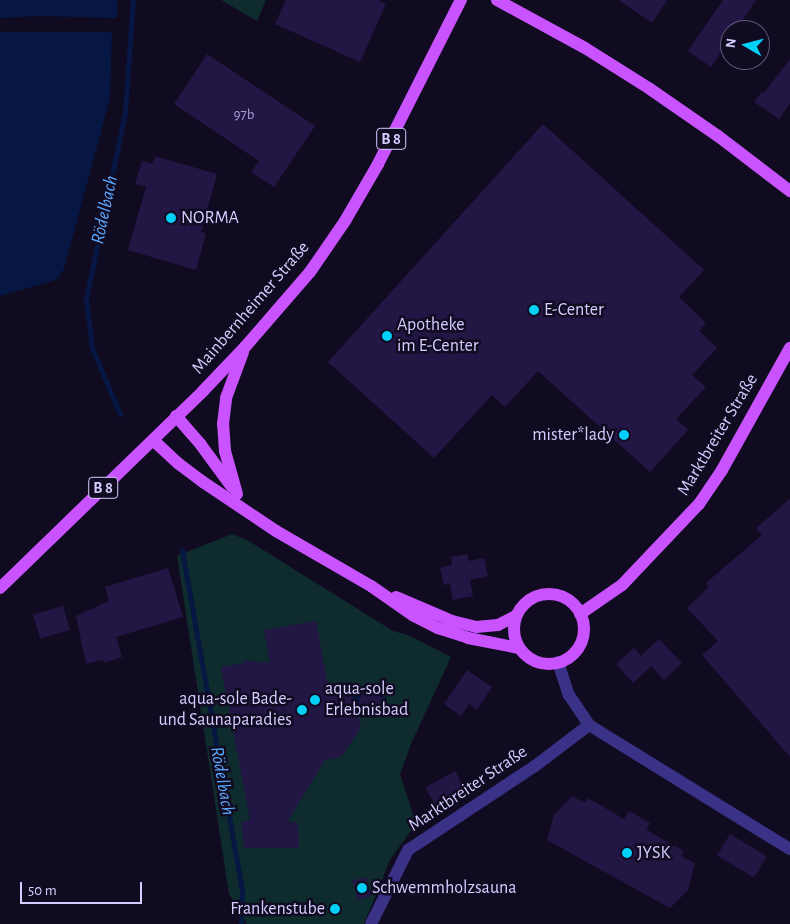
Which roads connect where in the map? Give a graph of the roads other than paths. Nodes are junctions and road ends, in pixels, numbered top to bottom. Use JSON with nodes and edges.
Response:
{"nodes":[{"id":1,"x":461,"y":0,"type":"edge"},
{"id":2,"x":502,"y":3,"type":"edge"},
{"id":3,"x":790,"y":191,"type":"edge"},
{"id":4,"x":245,"y":348,"type":"junction"},
{"id":5,"x":790,"y":348,"type":"edge"},
{"id":6,"x":176,"y":416,"type":"junction"},
{"id":7,"x":153,"y":440,"type":"junction"},
{"id":8,"x":236,"y":494,"type":"junction"},
{"id":9,"x":249,"y":512,"type":"junction"},
{"id":10,"x":371,"y":586,"type":"junction"},
{"id":11,"x":0,"y":588,"type":"edge"},
{"id":12,"x":580,"y":614,"type":"junction"},
{"id":13,"x":516,"y":616,"type":"junction"},
{"id":14,"x":519,"y":648,"type":"junction"},
{"id":15,"x":558,"y":662,"type":"junction"},
{"id":16,"x":589,"y":725,"type":"junction"},
{"id":17,"x":790,"y":849,"type":"edge"},
{"id":18,"x":371,"y":924,"type":"edge"}],
"edges":[{"from":1,"to":4,"type":"main road","name":"Mainbernheimer Straße","number":"B 8"},
{"from":2,"to":3,"type":"main road"},
{"from":4,"to":6,"type":"main road","name":"Mainbernheimer Straße","number":"B 8"},
{"from":4,"to":8,"type":"main road"},
{"from":5,"to":12,"type":"main road","name":"Marktbreiter Straße"},
{"from":6,"to":7,"type":"main road","name":"Mainbernheimer Straße","number":"B 8"},
{"from":6,"to":8,"type":"main road"},
{"from":7,"to":9,"type":"main road"},
{"from":7,"to":11,"type":"main road","name":"Mainbernheimer Straße","number":"B 8"},
{"from":8,"to":9,"type":"main road"},
{"from":9,"to":10,"type":"main road"},
{"from":10,"to":13,"type":"main road"},
{"from":10,"to":14,"type":"main road"},
{"from":12,"to":13,"type":"main road"},
{"from":12,"to":15,"type":"main road"},
{"from":13,"to":14,"type":"main road"},
{"from":14,"to":15,"type":"main road"},
{"from":15,"to":16,"type":"street"},
{"from":16,"to":17,"type":"street"},
{"from":16,"to":18,"type":"street","name":"Marktbreiter Straße"}]}
